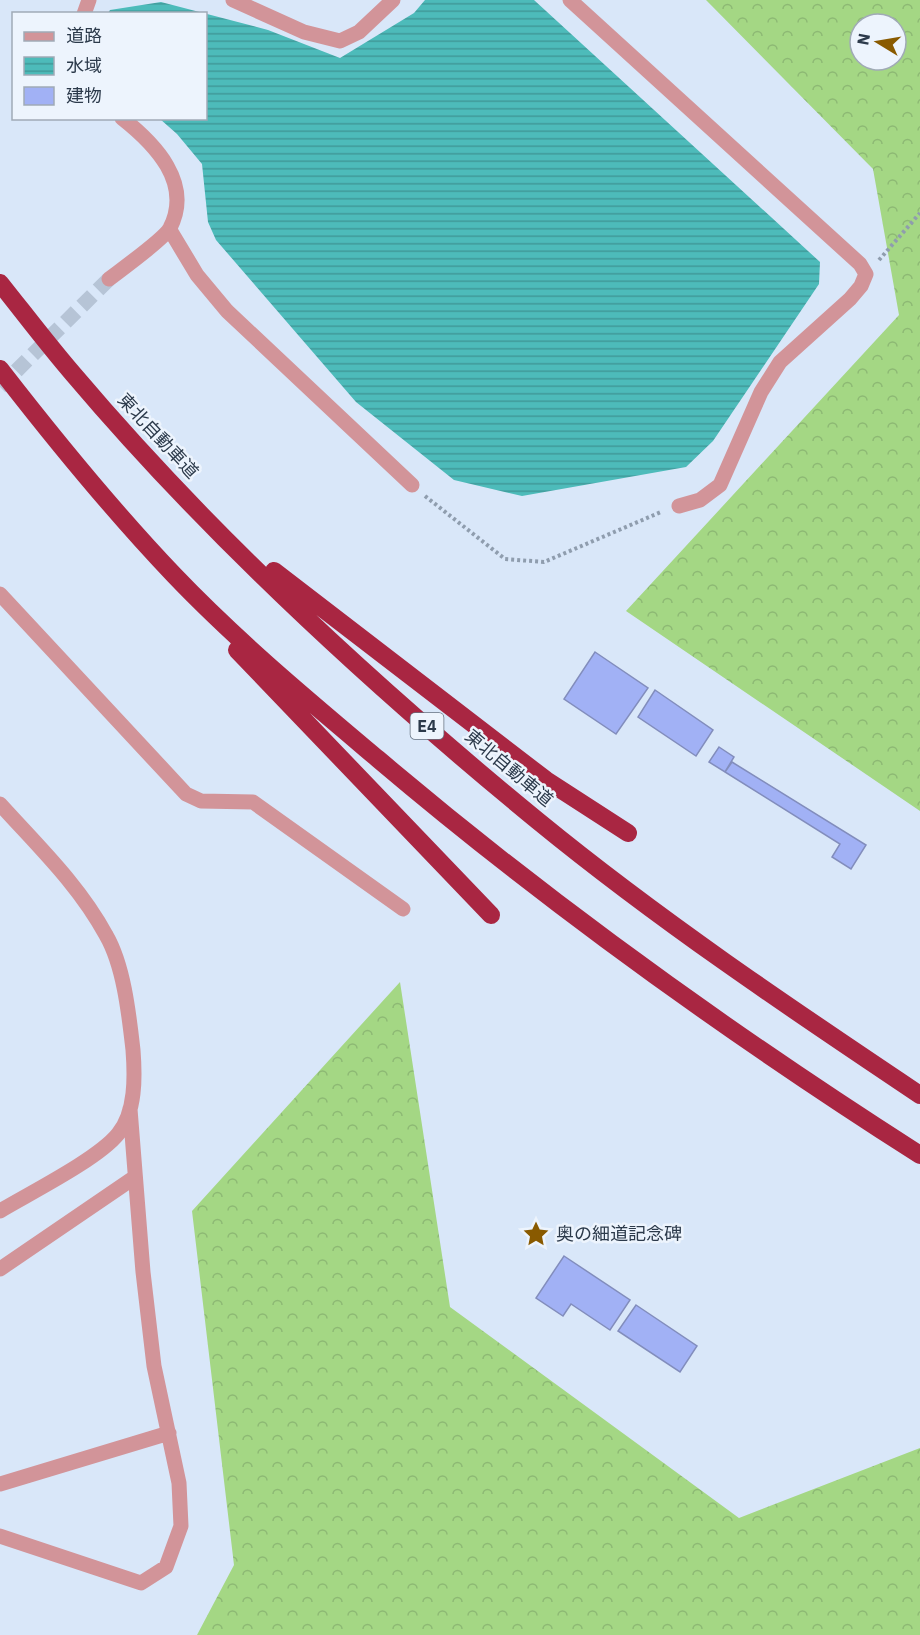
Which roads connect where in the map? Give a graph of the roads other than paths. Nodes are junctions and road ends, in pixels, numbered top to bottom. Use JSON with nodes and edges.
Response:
{"nodes":[{"id":1,"x":233,"y":0,"type":"edge"},
{"id":2,"x":393,"y":0,"type":"edge"},
{"id":3,"x":570,"y":0,"type":"edge"},
{"id":4,"x":124,"y":120,"type":"edge"},
{"id":5,"x":170,"y":230,"type":"junction"},
{"id":6,"x":110,"y":279,"type":"tunnel mouth"},
{"id":7,"x":0,"y":283,"type":"edge"},
{"id":8,"x":0,"y":369,"type":"edge"},
{"id":9,"x":412,"y":486,"type":"road end"},
{"id":10,"x":108,"y":502,"type":"junction"},
{"id":11,"x":679,"y":506,"type":"road end"},
{"id":12,"x":208,"y":521,"type":"junction"},
{"id":13,"x":0,"y":594,"type":"edge"},
{"id":14,"x":0,"y":804,"type":"edge"},
{"id":15,"x":628,"y":833,"type":"dead end"},
{"id":16,"x":403,"y":909,"type":"dead end"},
{"id":17,"x":491,"y":915,"type":"dead end"},
{"id":18,"x":920,"y":1095,"type":"edge"},
{"id":19,"x":130,"y":1109,"type":"junction"},
{"id":20,"x":920,"y":1155,"type":"edge"},
{"id":21,"x":135,"y":1177,"type":"junction"},
{"id":22,"x":0,"y":1212,"type":"edge"},
{"id":23,"x":0,"y":1269,"type":"edge"},
{"id":24,"x":169,"y":1433,"type":"junction"},
{"id":25,"x":0,"y":1484,"type":"edge"},
{"id":26,"x":0,"y":1536,"type":"edge"}],
"edges":[{"from":1,"to":2,"type":"street"},
{"from":3,"to":11,"type":"street"},
{"from":4,"to":5,"type":"street"},
{"from":5,"to":6,"type":"street"},
{"from":5,"to":9,"type":"street"},
{"from":7,"to":12,"type":"highway","name":"東北自動車道","number":"E4"},
{"from":8,"to":10,"type":"highway"},
{"from":10,"to":17,"type":"highway"},
{"from":10,"to":20,"type":"highway"},
{"from":12,"to":15,"type":"highway"},
{"from":12,"to":18,"type":"highway","name":"東北自動車道","number":"E4"},
{"from":13,"to":16,"type":"street"},
{"from":14,"to":19,"type":"street"},
{"from":19,"to":21,"type":"street"},
{"from":19,"to":22,"type":"street"},
{"from":21,"to":23,"type":"street"},
{"from":21,"to":24,"type":"street"},
{"from":24,"to":25,"type":"street"},
{"from":24,"to":26,"type":"street"}]}
